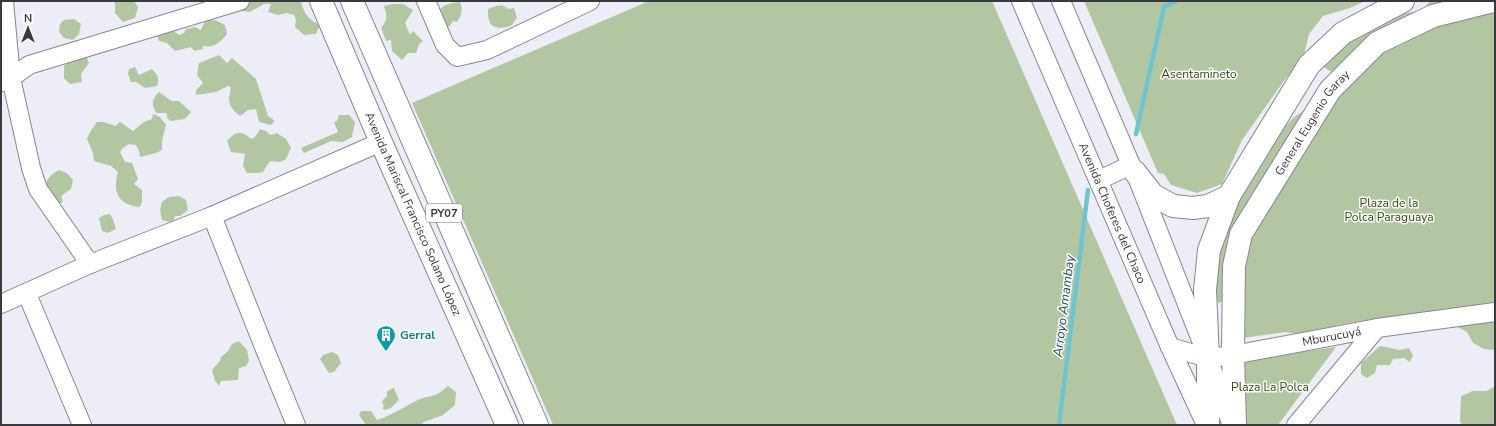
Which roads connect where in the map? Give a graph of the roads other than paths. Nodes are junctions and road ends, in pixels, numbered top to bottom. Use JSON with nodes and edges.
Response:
{"nodes":[{"id":1,"x":4,"y":1,"type":"edge"},
{"id":2,"x":240,"y":1,"type":"edge"},
{"id":3,"x":322,"y":1,"type":"edge"},
{"id":4,"x":352,"y":1,"type":"edge"},
{"id":5,"x":426,"y":1,"type":"edge"},
{"id":6,"x":590,"y":1,"type":"edge"},
{"id":7,"x":1021,"y":1,"type":"edge"},
{"id":8,"x":1061,"y":1,"type":"edge"},
{"id":9,"x":1403,"y":1,"type":"edge"},
{"id":10,"x":1493,"y":1,"type":"edge"},
{"id":11,"x":6,"y":80,"type":"edge"},
{"id":12,"x":381,"y":142,"type":"junction"},
{"id":13,"x":1133,"y":168,"type":"junction"},
{"id":14,"x":1099,"y":180,"type":"junction"},
{"id":15,"x":1229,"y":196,"type":"junction"},
{"id":16,"x":212,"y":216,"type":"junction"},
{"id":17,"x":90,"y":264,"type":"junction"},
{"id":18,"x":26,"y":294,"type":"junction"},
{"id":19,"x":1,"y":304,"type":"edge"},
{"id":20,"x":1495,"y":312,"type":"edge"},
{"id":21,"x":1377,"y":328,"type":"junction"},
{"id":22,"x":1170,"y":347,"type":"junction"},
{"id":23,"x":1233,"y":355,"type":"junction"},
{"id":24,"x":1208,"y":358,"type":"junction"},
{"id":25,"x":82,"y":425,"type":"edge"},
{"id":26,"x":296,"y":425,"type":"edge"},
{"id":27,"x":507,"y":425,"type":"edge"},
{"id":28,"x":537,"y":425,"type":"edge"},
{"id":29,"x":1207,"y":425,"type":"edge"},
{"id":30,"x":1232,"y":425,"type":"edge"},
{"id":31,"x":1236,"y":425,"type":"edge"},
{"id":32,"x":1296,"y":425,"type":"edge"}],
"edges":[{"from":1,"to":11,"type":"street"},
{"from":2,"to":11,"type":"street"},
{"from":3,"to":12,"type":"street","name":"Avenida Mariscal Francisco Solano López","number":"PY07"},
{"from":4,"to":28,"type":"street","number":"PY07"},
{"from":5,"to":6,"type":"street"},
{"from":7,"to":14,"type":"street","name":"Avenida Choferes del Chaco"},
{"from":8,"to":13,"type":"street","name":"Avenida Choferes del Chaco"},
{"from":9,"to":15,"type":"street"},
{"from":10,"to":23,"type":"street","name":"General Eugenio Garay"},
{"from":11,"to":17,"type":"street"},
{"from":12,"to":16,"type":"street"},
{"from":12,"to":27,"type":"street","name":"Avenida Mariscal Francisco Solano López","number":"PY07"},
{"from":13,"to":14,"type":"street"},
{"from":13,"to":15,"type":"street"},
{"from":13,"to":24,"type":"street","name":"Avenida Choferes del Chaco"},
{"from":14,"to":22,"type":"street","name":"Avenida Choferes del Chaco"},
{"from":15,"to":24,"type":"street"},
{"from":16,"to":17,"type":"street"},
{"from":16,"to":26,"type":"street"},
{"from":17,"to":18,"type":"street"},
{"from":18,"to":19,"type":"street"},
{"from":18,"to":25,"type":"street"},
{"from":20,"to":21,"type":"street","name":"Mburucuyá"},
{"from":21,"to":23,"type":"street","name":"Mburucuyá"},
{"from":21,"to":32,"type":"street"},
{"from":22,"to":24,"type":"street","name":"Mburucuyá"},
{"from":22,"to":29,"type":"street","name":"Avenida Choferes del Chaco"},
{"from":23,"to":24,"type":"street","name":"Mburucuyá"},
{"from":23,"to":31,"type":"street","name":"General Eugenio Garay"},
{"from":24,"to":29,"type":"street","name":"Avenida Choferes del Chaco"},
{"from":24,"to":30,"type":"street","name":"Avenida Choferes del Chaco"}]}
